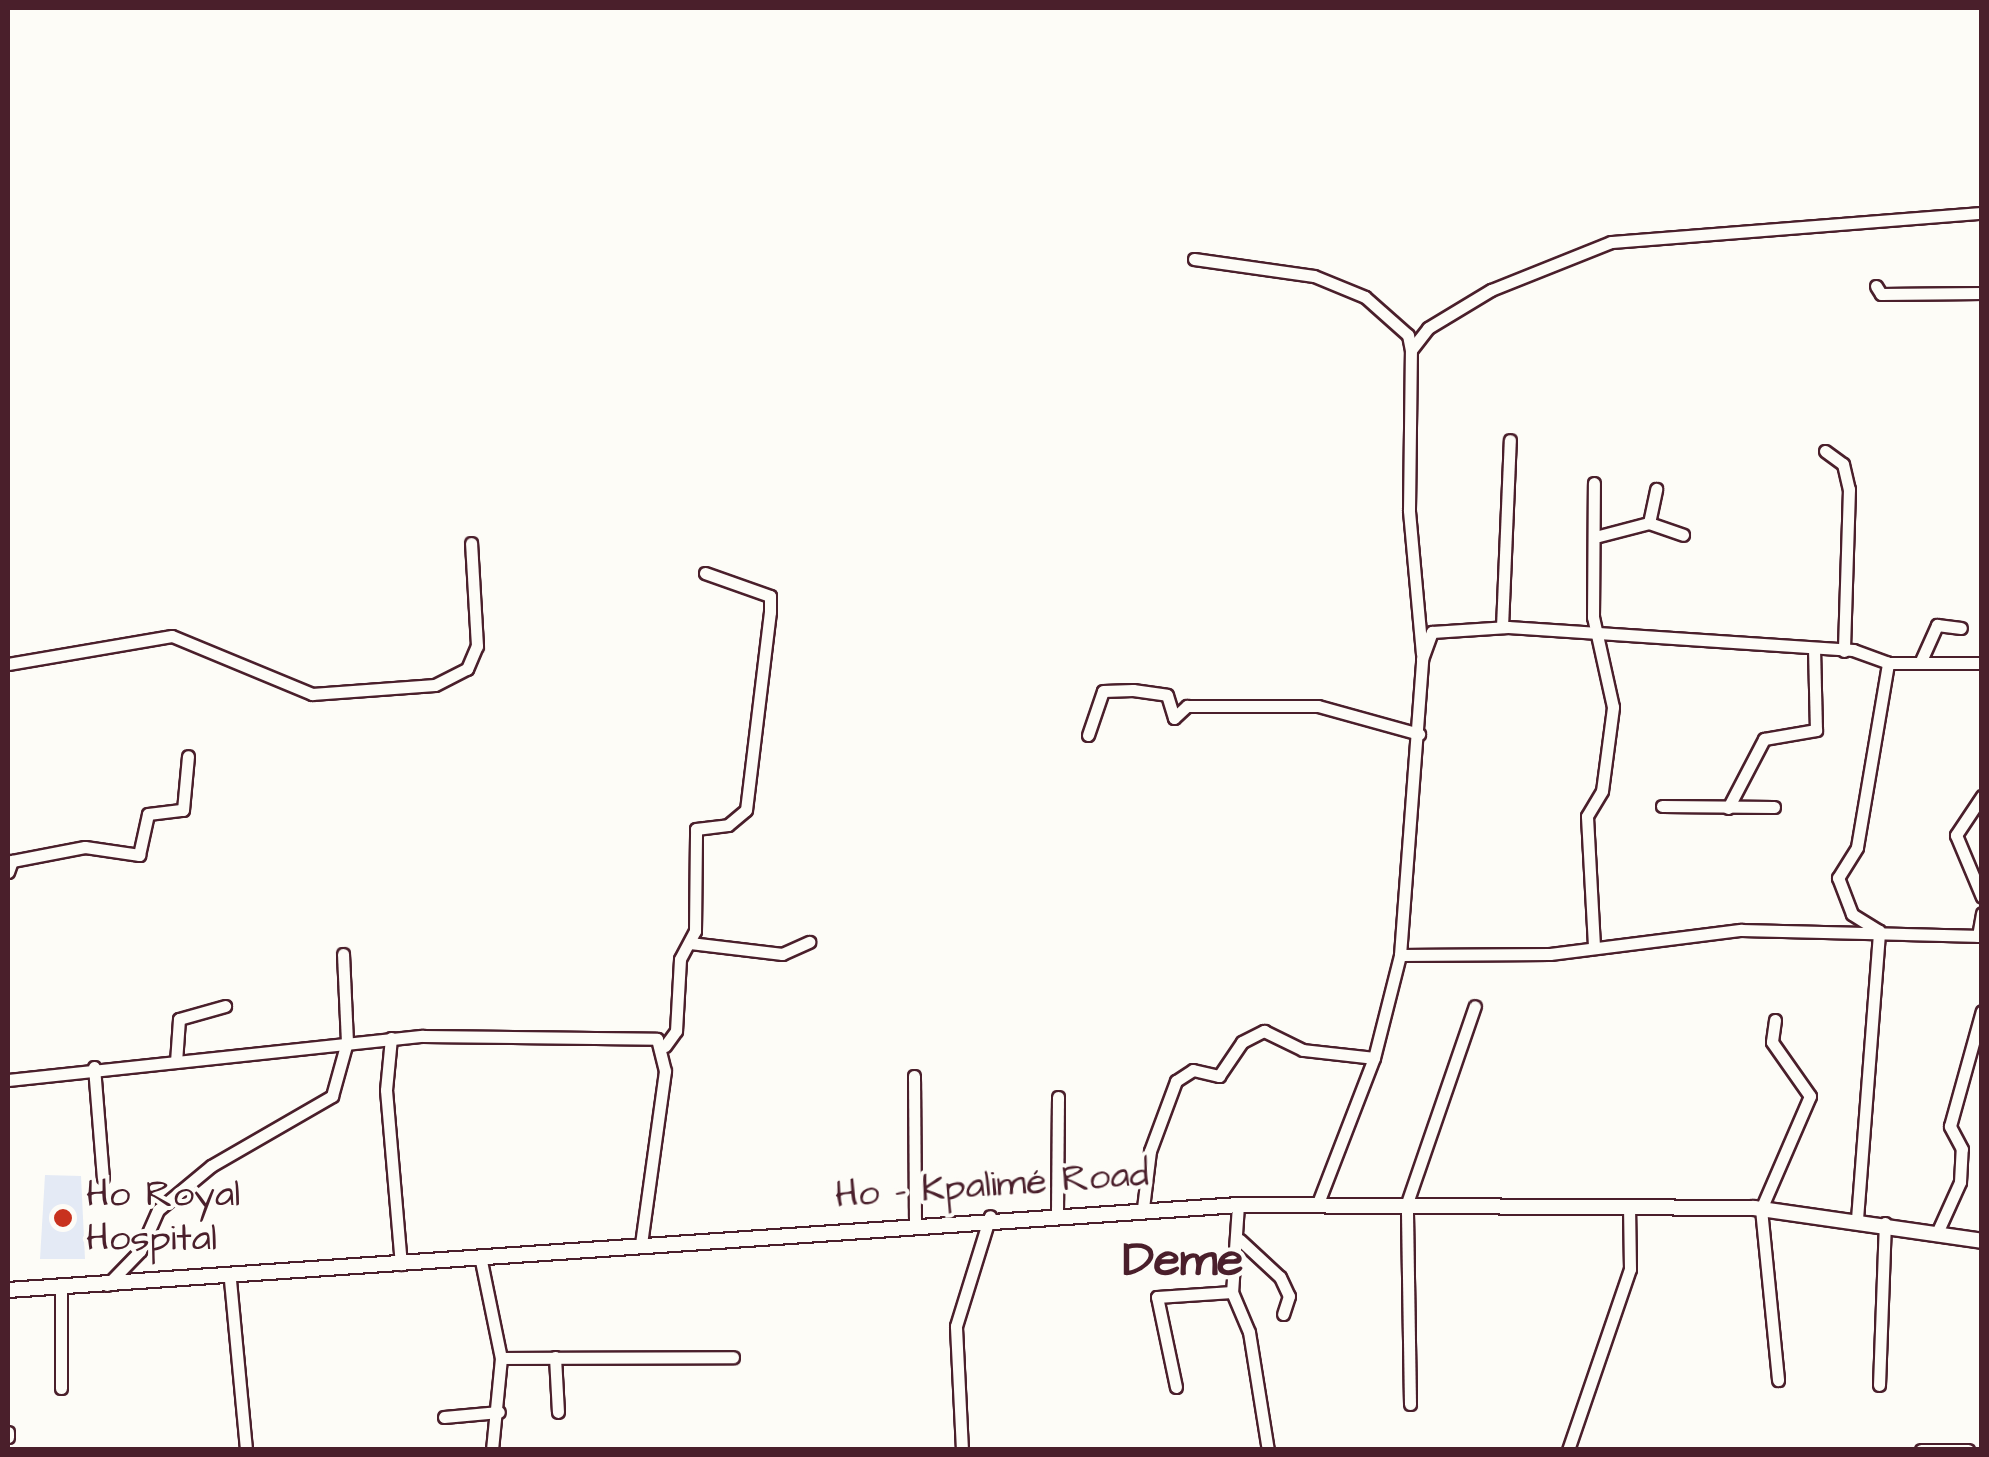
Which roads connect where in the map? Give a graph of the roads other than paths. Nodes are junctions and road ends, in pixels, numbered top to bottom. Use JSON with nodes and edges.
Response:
{"nodes":[{"id":1,"x":1982,"y":213,"type":"edge"},
{"id":2,"x":1194,"y":260,"type":"dead end"},
{"id":3,"x":1876,"y":286,"type":"dead end"},
{"id":4,"x":1982,"y":294,"type":"edge"},
{"id":5,"x":1411,"y":350,"type":"junction"},
{"id":6,"x":1510,"y":440,"type":"dead end"},
{"id":7,"x":1825,"y":451,"type":"dead end"},
{"id":8,"x":1594,"y":483,"type":"dead end"},
{"id":9,"x":1656,"y":489,"type":"dead end"},
{"id":10,"x":1649,"y":523,"type":"junction"},
{"id":11,"x":1599,"y":536,"type":"junction"},
{"id":12,"x":1683,"y":536,"type":"dead end"},
{"id":13,"x":470,"y":543,"type":"dead end"},
{"id":14,"x":704,"y":573,"type":"dead end"},
{"id":15,"x":1502,"y":627,"type":"junction"},
{"id":16,"x":1961,"y":628,"type":"dead end"},
{"id":17,"x":1604,"y":637,"type":"junction"},
{"id":18,"x":1814,"y":649,"type":"junction"},
{"id":19,"x":1844,"y":651,"type":"junction"},
{"id":20,"x":1422,"y":658,"type":"junction"},
{"id":21,"x":1888,"y":663,"type":"junction"},
{"id":22,"x":1920,"y":663,"type":"junction"},
{"id":23,"x":1982,"y":663,"type":"edge"},
{"id":24,"x":8,"y":664,"type":"edge"},
{"id":25,"x":1419,"y":734,"type":"junction"},
{"id":26,"x":1088,"y":735,"type":"dead end"},
{"id":27,"x":188,"y":756,"type":"dead end"},
{"id":28,"x":1982,"y":796,"type":"edge"},
{"id":29,"x":1662,"y":806,"type":"dead end"},
{"id":30,"x":1774,"y":807,"type":"dead end"},
{"id":31,"x":1728,"y":808,"type":"junction"},
{"id":32,"x":8,"y":872,"type":"edge"},
{"id":33,"x":1982,"y":897,"type":"edge"},
{"id":34,"x":1982,"y":912,"type":"edge"},
{"id":35,"x":1879,"y":931,"type":"junction"},
{"id":36,"x":1980,"y":936,"type":"edge"},
{"id":37,"x":809,"y":942,"type":"dead end"},
{"id":38,"x":690,"y":943,"type":"junction"},
{"id":39,"x":1594,"y":946,"type":"junction"},
{"id":40,"x":343,"y":954,"type":"dead end"},
{"id":41,"x":1400,"y":956,"type":"junction"},
{"id":42,"x":225,"y":1006,"type":"dead end"},
{"id":43,"x":1474,"y":1006,"type":"dead end"},
{"id":44,"x":1982,"y":1011,"type":"edge"},
{"id":45,"x":1775,"y":1020,"type":"dead end"},
{"id":46,"x":391,"y":1038,"type":"junction"},
{"id":47,"x":347,"y":1042,"type":"junction"},
{"id":48,"x":664,"y":1046,"type":"junction"},
{"id":49,"x":1374,"y":1058,"type":"junction"},
{"id":50,"x":176,"y":1062,"type":"junction"},
{"id":51,"x":94,"y":1067,"type":"junction"},
{"id":52,"x":914,"y":1076,"type":"dead end"},
{"id":53,"x":8,"y":1080,"type":"edge"},
{"id":54,"x":1058,"y":1097,"type":"dead end"},
{"id":55,"x":103,"y":1178,"type":"dead end"},
{"id":56,"x":1318,"y":1203,"type":"junction"},
{"id":57,"x":1407,"y":1203,"type":"junction"},
{"id":58,"x":1238,"y":1205,"type":"junction"},
{"id":59,"x":1629,"y":1207,"type":"junction"},
{"id":60,"x":1143,"y":1208,"type":"junction"},
{"id":61,"x":1761,"y":1209,"type":"junction"},
{"id":62,"x":1057,"y":1212,"type":"junction"},
{"id":63,"x":990,"y":1216,"type":"junction"},
{"id":64,"x":1857,"y":1219,"type":"junction"},
{"id":65,"x":915,"y":1222,"type":"junction"},
{"id":66,"x":1885,"y":1223,"type":"junction"},
{"id":67,"x":1937,"y":1233,"type":"junction"},
{"id":68,"x":1240,"y":1240,"type":"junction"},
{"id":69,"x":1982,"y":1241,"type":"edge"},
{"id":70,"x":641,"y":1245,"type":"junction"},
{"id":71,"x":480,"y":1256,"type":"junction"},
{"id":72,"x":402,"y":1264,"type":"junction"},
{"id":73,"x":230,"y":1280,"type":"junction"},
{"id":74,"x":106,"y":1285,"type":"junction"},
{"id":75,"x":61,"y":1289,"type":"junction"},
{"id":76,"x":8,"y":1290,"type":"edge"},
{"id":77,"x":1232,"y":1292,"type":"junction"},
{"id":78,"x":1283,"y":1314,"type":"dead end"},
{"id":79,"x":733,"y":1357,"type":"dead end"},
{"id":80,"x":501,"y":1358,"type":"junction"},
{"id":81,"x":555,"y":1358,"type":"junction"},
{"id":82,"x":1778,"y":1380,"type":"dead end"},
{"id":83,"x":1879,"y":1384,"type":"dead end"},
{"id":84,"x":61,"y":1388,"type":"dead end"},
{"id":85,"x":1176,"y":1388,"type":"dead end"},
{"id":86,"x":1410,"y":1404,"type":"dead end"},
{"id":87,"x":498,"y":1412,"type":"junction"},
{"id":88,"x":558,"y":1412,"type":"dead end"},
{"id":89,"x":444,"y":1417,"type":"dead end"},
{"id":90,"x":246,"y":1450,"type":"edge"},
{"id":91,"x":492,"y":1450,"type":"edge"},
{"id":92,"x":962,"y":1450,"type":"edge"},
{"id":93,"x":1268,"y":1450,"type":"edge"},
{"id":94,"x":1568,"y":1450,"type":"edge"},
{"id":95,"x":1921,"y":1450,"type":"edge"},
{"id":96,"x":1968,"y":1450,"type":"edge"}],
"edges":[{"from":1,"to":5,"type":"street"},
{"from":2,"to":5,"type":"street"},
{"from":3,"to":4,"type":"street"},
{"from":5,"to":20,"type":"street"},
{"from":6,"to":15,"type":"street"},
{"from":7,"to":19,"type":"street"},
{"from":8,"to":11,"type":"street"},
{"from":9,"to":10,"type":"street"},
{"from":10,"to":11,"type":"street"},
{"from":10,"to":12,"type":"street"},
{"from":11,"to":17,"type":"street"},
{"from":13,"to":24,"type":"street"},
{"from":14,"to":38,"type":"street"},
{"from":15,"to":17,"type":"street"},
{"from":15,"to":20,"type":"street"},
{"from":16,"to":22,"type":"street"},
{"from":17,"to":18,"type":"street"},
{"from":17,"to":39,"type":"street"},
{"from":18,"to":19,"type":"street"},
{"from":18,"to":31,"type":"street"},
{"from":19,"to":21,"type":"street"},
{"from":20,"to":25,"type":"street"},
{"from":21,"to":22,"type":"street"},
{"from":21,"to":35,"type":"street"},
{"from":22,"to":23,"type":"street"},
{"from":25,"to":26,"type":"street"},
{"from":25,"to":41,"type":"street"},
{"from":27,"to":32,"type":"street"},
{"from":28,"to":33,"type":"street"},
{"from":29,"to":31,"type":"street"},
{"from":30,"to":31,"type":"street"},
{"from":34,"to":36,"type":"street"},
{"from":35,"to":36,"type":"street"},
{"from":35,"to":39,"type":"street"},
{"from":35,"to":64,"type":"street"},
{"from":37,"to":38,"type":"street"},
{"from":38,"to":48,"type":"street"},
{"from":39,"to":41,"type":"street"},
{"from":40,"to":47,"type":"street"},
{"from":41,"to":49,"type":"street"},
{"from":42,"to":50,"type":"street"},
{"from":43,"to":57,"type":"street"},
{"from":44,"to":67,"type":"street"},
{"from":45,"to":61,"type":"street"},
{"from":46,"to":47,"type":"street"},
{"from":46,"to":48,"type":"street"},
{"from":46,"to":72,"type":"street"},
{"from":47,"to":50,"type":"street"},
{"from":47,"to":74,"type":"street"},
{"from":48,"to":70,"type":"street"},
{"from":49,"to":56,"type":"street"},
{"from":49,"to":60,"type":"street"},
{"from":50,"to":51,"type":"street"},
{"from":51,"to":53,"type":"street"},
{"from":51,"to":55,"type":"street"},
{"from":52,"to":65,"type":"street"},
{"from":54,"to":62,"type":"street"},
{"from":56,"to":57,"type":"main road","name":"Ho - Kpalimé Road"},
{"from":56,"to":58,"type":"main road","name":"Ho - Kpalimé Road"},
{"from":57,"to":59,"type":"main road","name":"Ho - Kpalimé Road"},
{"from":57,"to":86,"type":"street"},
{"from":58,"to":60,"type":"main road","name":"Ho - Kpalimé Road"},
{"from":58,"to":68,"type":"street"},
{"from":59,"to":61,"type":"main road","name":"Ho - Kpalimé Road"},
{"from":59,"to":94,"type":"street"},
{"from":60,"to":62,"type":"main road","name":"Ho - Kpalimé Road"},
{"from":61,"to":64,"type":"main road","name":"Ho - Kpalimé Road"},
{"from":61,"to":82,"type":"street"},
{"from":62,"to":63,"type":"main road","name":"Ho - Kpalimé Road"},
{"from":63,"to":65,"type":"main road","name":"Ho - Kpalimé Road"},
{"from":63,"to":92,"type":"street"},
{"from":64,"to":66,"type":"main road","name":"Ho - Kpalimé Road"},
{"from":65,"to":70,"type":"main road","name":"Ho - Kpalimé Road"},
{"from":66,"to":67,"type":"main road","name":"Ho - Kpalimé Road"},
{"from":66,"to":83,"type":"street"},
{"from":67,"to":69,"type":"main road","name":"Ho - Kpalimé Road"},
{"from":68,"to":77,"type":"street"},
{"from":68,"to":78,"type":"street"},
{"from":70,"to":71,"type":"main road","name":"Ho - Kpalimé Road"},
{"from":71,"to":72,"type":"main road","name":"Ho - Kpalimé Road"},
{"from":71,"to":80,"type":"street"},
{"from":72,"to":73,"type":"main road","name":"Ho - Kpalimé Road"},
{"from":73,"to":74,"type":"main road","name":"Ho - Kpalimé Road"},
{"from":73,"to":90,"type":"street"},
{"from":74,"to":75,"type":"main road","name":"Ho - Kpalimé Road"},
{"from":75,"to":76,"type":"main road","name":"Ho - Kpalimé Road"},
{"from":75,"to":84,"type":"street"},
{"from":77,"to":85,"type":"street"},
{"from":77,"to":93,"type":"street"},
{"from":79,"to":81,"type":"street"},
{"from":80,"to":81,"type":"street"},
{"from":80,"to":87,"type":"street"},
{"from":81,"to":88,"type":"street"},
{"from":87,"to":89,"type":"street"},
{"from":87,"to":91,"type":"street"},
{"from":95,"to":96,"type":"street"}]}
